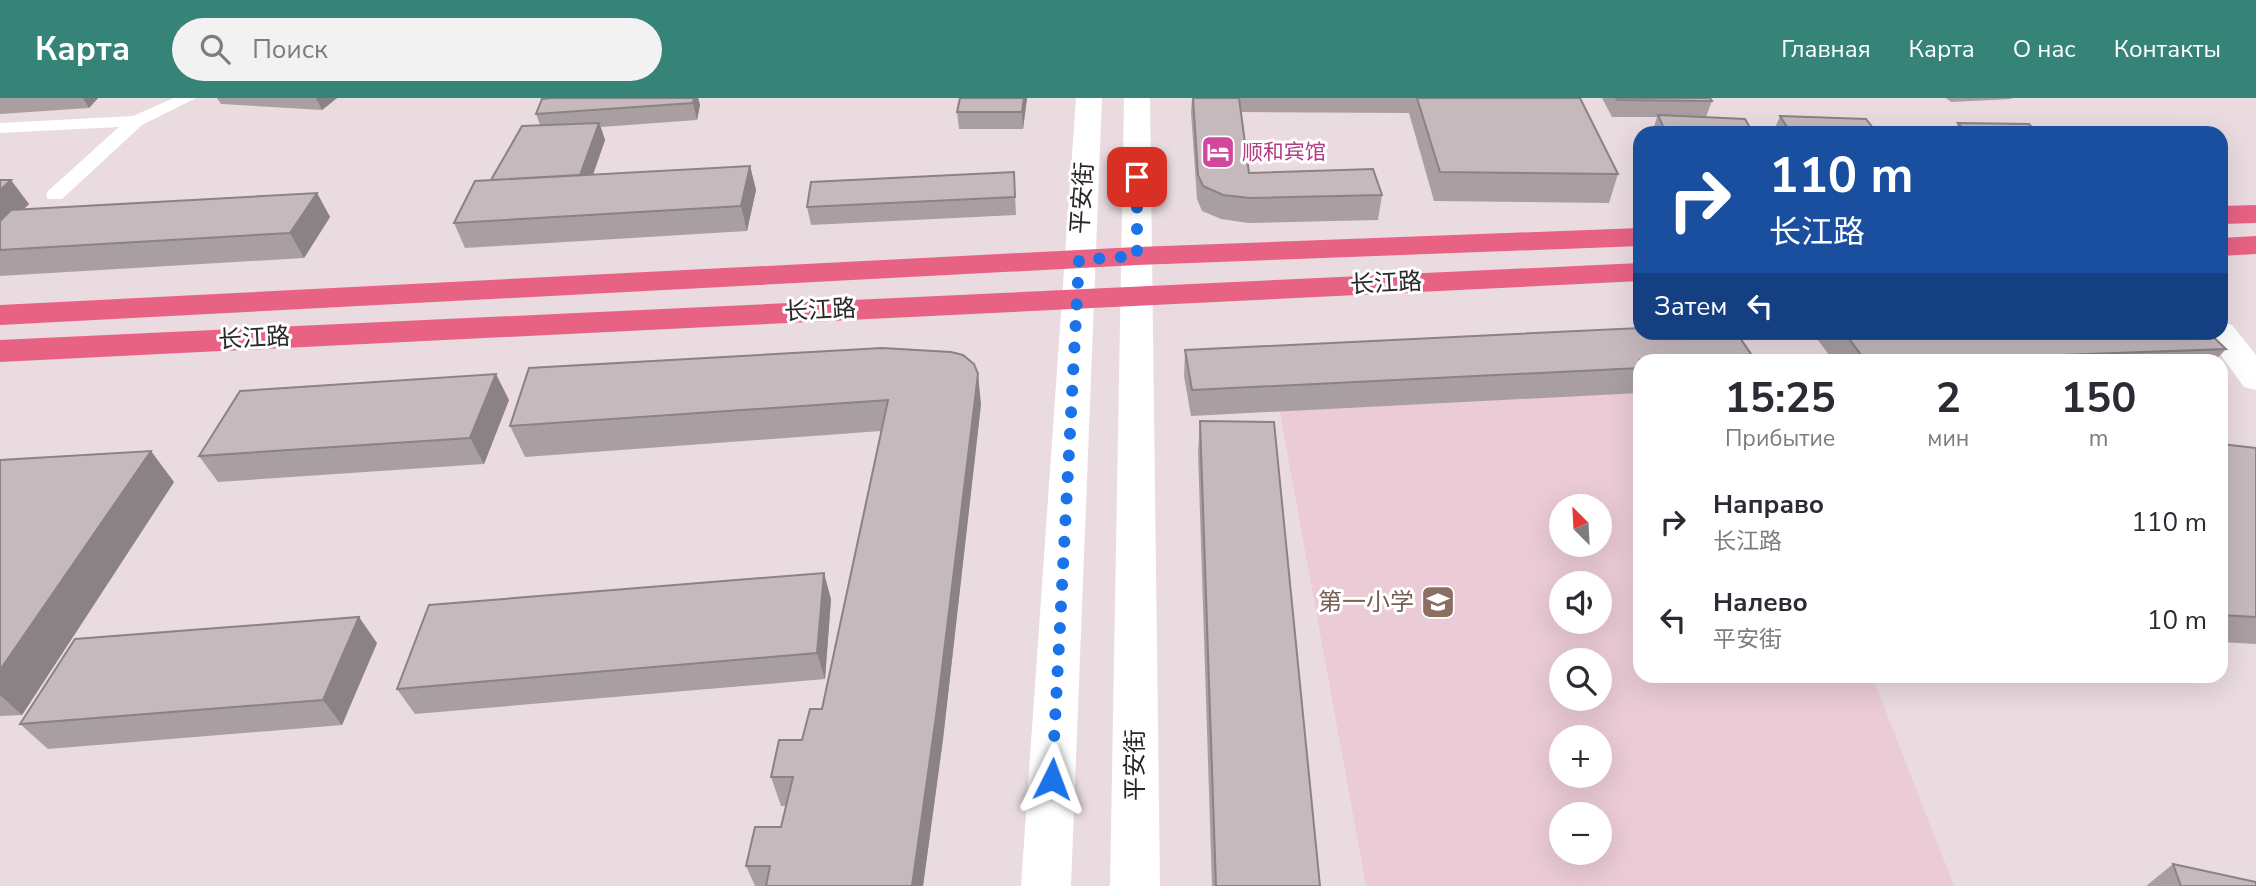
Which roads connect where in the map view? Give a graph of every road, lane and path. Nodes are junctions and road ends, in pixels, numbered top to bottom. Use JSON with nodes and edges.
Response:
{"nodes":[{"id":1,"x":188,"y":98,"type":"edge"},
{"id":2,"x":1088,"y":98,"type":"edge"},
{"id":3,"x":1137,"y":98,"type":"edge"},
{"id":4,"x":136,"y":121,"type":"junction"},
{"id":5,"x":0,"y":128,"type":"edge"},
{"id":6,"x":55,"y":195,"type":"dead end"},
{"id":7,"x":2256,"y":214,"type":"edge"},
{"id":8,"x":2228,"y":215,"type":"edge"},
{"id":9,"x":1633,"y":237,"type":"edge"},
{"id":10,"x":2256,"y":246,"type":"edge"},
{"id":11,"x":2228,"y":247,"type":"edge"},
{"id":12,"x":1137,"y":256,"type":"junction"},
{"id":13,"x":1079,"y":260,"type":"junction"},
{"id":14,"x":1633,"y":272,"type":"edge"},
{"id":15,"x":1136,"y":294,"type":"junction"},
{"id":16,"x":1076,"y":297,"type":"junction"},
{"id":17,"x":0,"y":315,"type":"edge"},
{"id":18,"x":2226,"y":340,"type":"edge"},
{"id":19,"x":0,"y":351,"type":"edge"},
{"id":20,"x":2256,"y":379,"type":"edge"},
{"id":21,"x":1046,"y":886,"type":"edge"},
{"id":22,"x":1135,"y":886,"type":"edge"}],
"edges":[{"from":1,"to":4,"type":"lane"},
{"from":2,"to":13,"type":"main road","name":"平安街"},
{"from":3,"to":12,"type":"main road","name":"平安街"},
{"from":4,"to":5,"type":"lane"},
{"from":4,"to":6,"type":"lane"},
{"from":7,"to":8,"type":"main road"},
{"from":9,"to":12,"type":"main road","name":"长江路"},
{"from":10,"to":11,"type":"main road"},
{"from":12,"to":13,"type":"main road","name":"长江路"},
{"from":12,"to":15,"type":"main road","name":"平安街"},
{"from":13,"to":16,"type":"main road","name":"平安街"},
{"from":13,"to":17,"type":"main road","name":"长江路"},
{"from":14,"to":15,"type":"main road","name":"长江路"},
{"from":15,"to":16,"type":"main road","name":"长江路"},
{"from":15,"to":22,"type":"main road","name":"平安街"},
{"from":16,"to":19,"type":"main road","name":"长江路"},
{"from":16,"to":21,"type":"main road","name":"平安街"},
{"from":18,"to":20,"type":"main road"}]}
